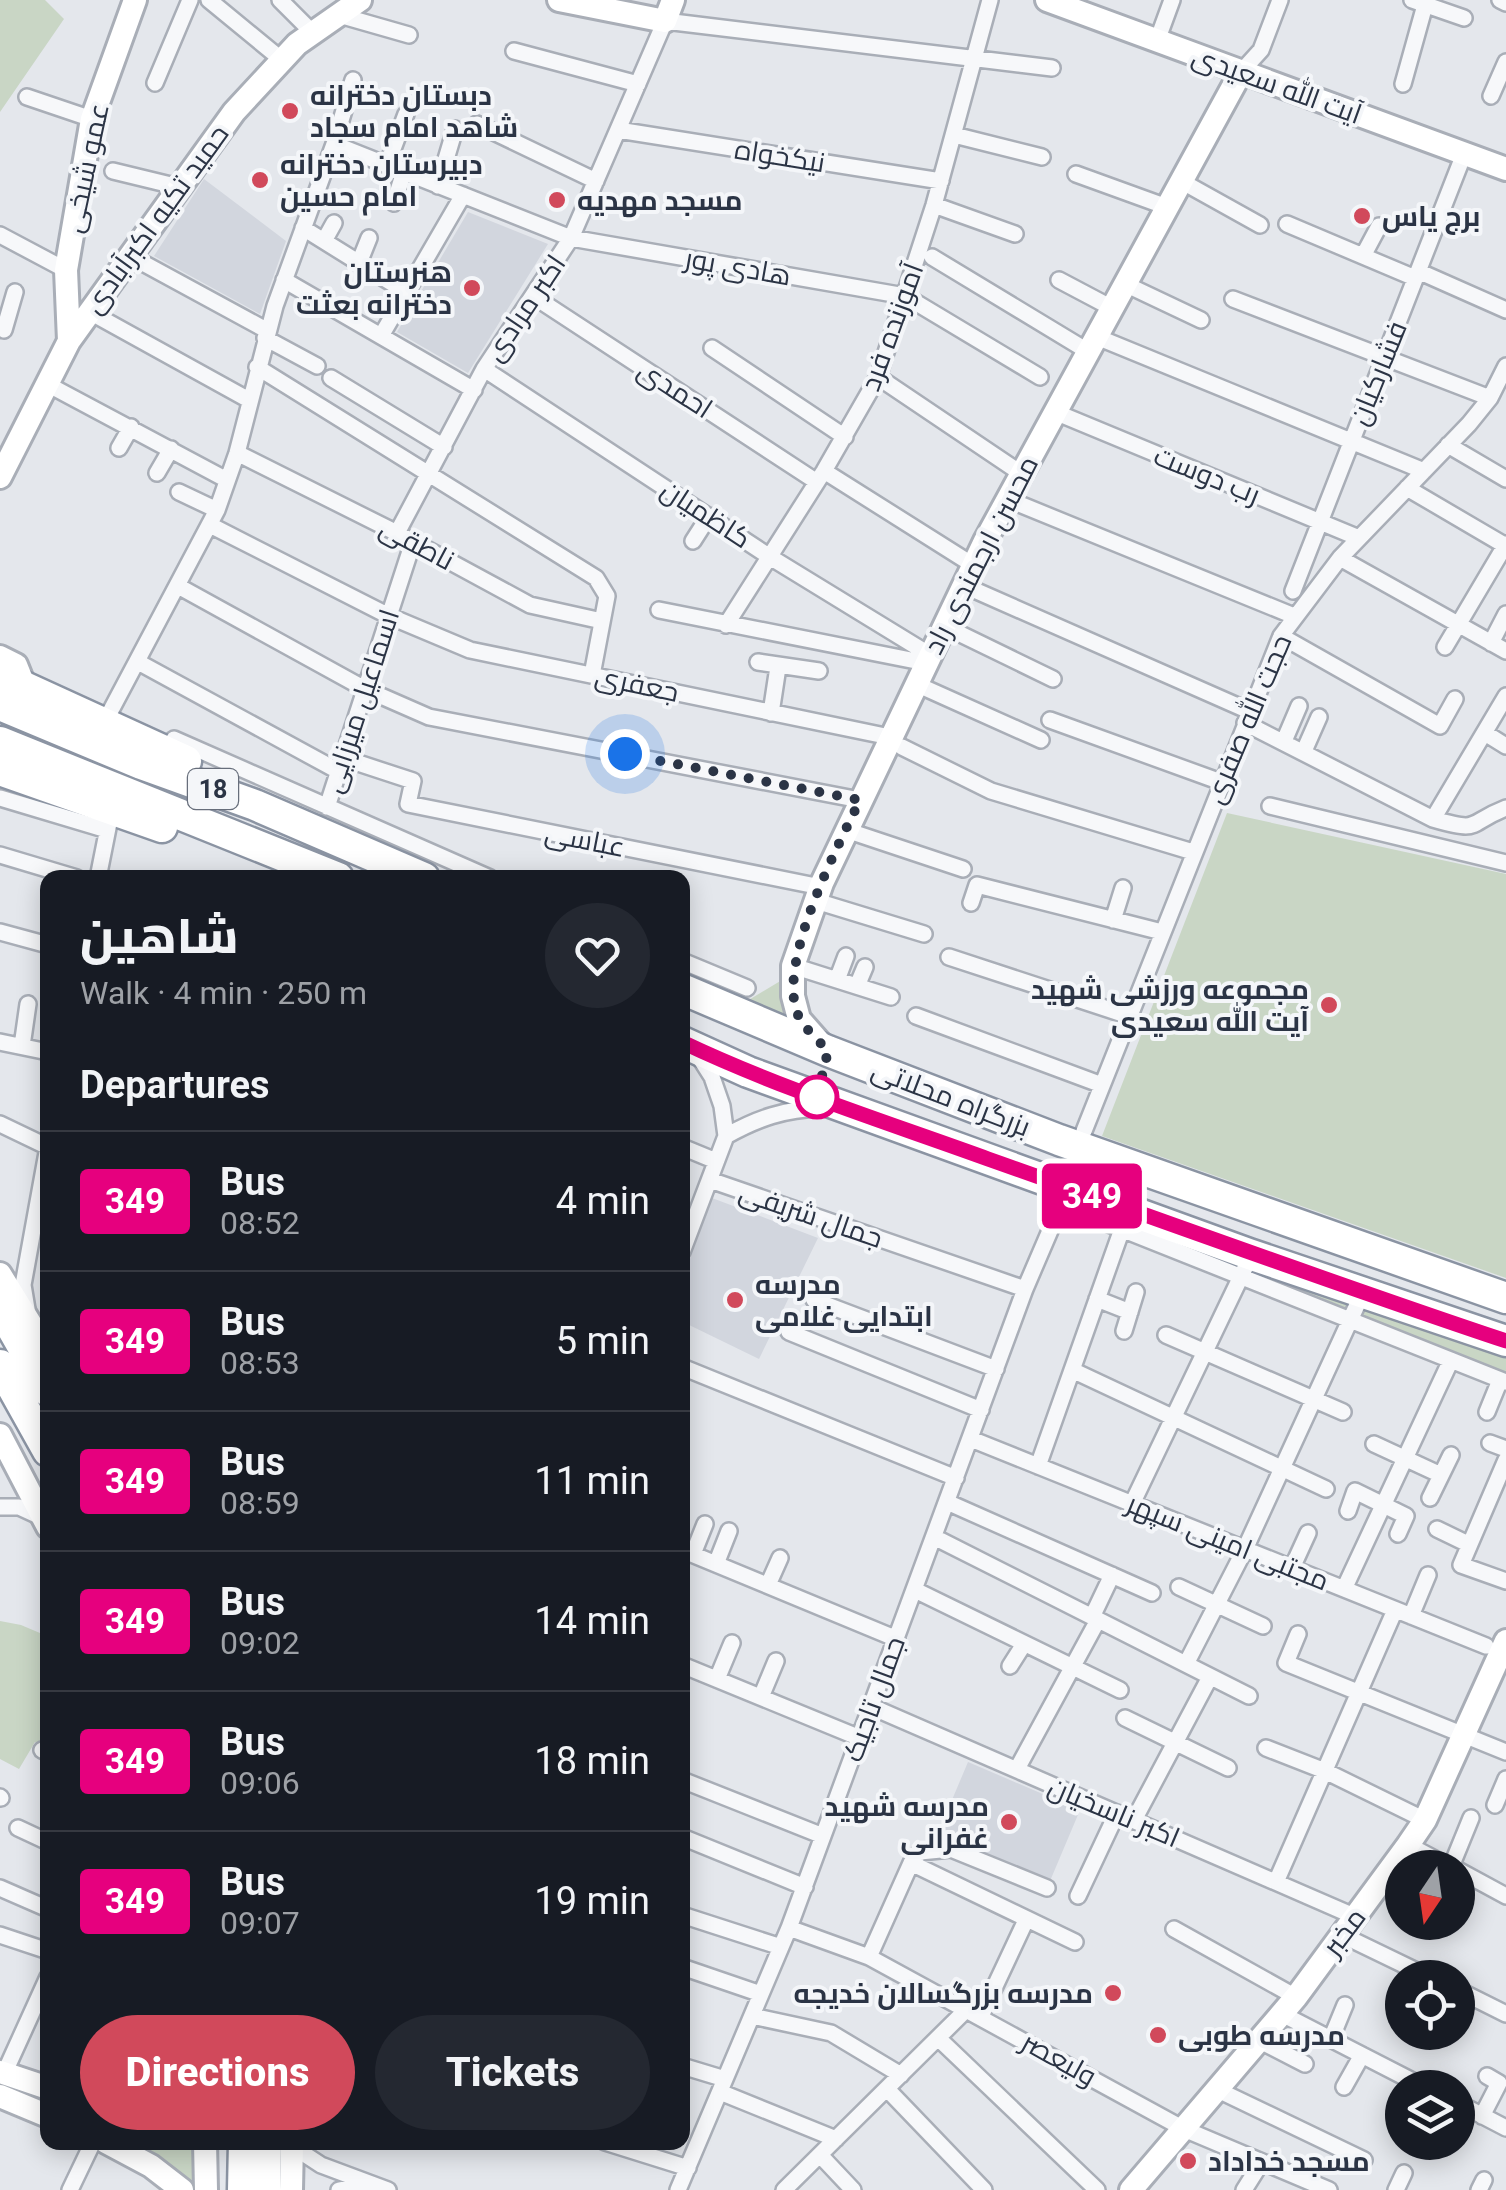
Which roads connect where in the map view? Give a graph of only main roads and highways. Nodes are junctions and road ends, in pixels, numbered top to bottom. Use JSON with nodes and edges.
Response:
{"nodes":[{"id":1,"x":136,"y":0,"type":"edge"},
{"id":2,"x":360,"y":0,"type":"edge"},
{"id":3,"x":559,"y":0,"type":"edge"},
{"id":4,"x":1047,"y":0,"type":"edge"},
{"id":5,"x":669,"y":11,"type":"edge"},
{"id":6,"x":1242,"y":72,"type":"junction"},
{"id":7,"x":1504,"y":162,"type":"edge"},
{"id":8,"x":68,"y":341,"type":"junction"},
{"id":9,"x":6,"y":447,"type":"edge"},
{"id":10,"x":0,"y":477,"type":"edge"},
{"id":11,"x":0,"y":657,"type":"edge"},
{"id":12,"x":9,"y":690,"type":"edge"},
{"id":13,"x":0,"y":742,"type":"edge"},
{"id":14,"x":0,"y":770,"type":"edge"},
{"id":15,"x":256,"y":805,"type":"junction"},
{"id":16,"x":290,"y":857,"type":"junction"},
{"id":17,"x":320,"y":870,"type":"edge"},
{"id":18,"x":406,"y":870,"type":"edge"},
{"id":19,"x":690,"y":992,"type":"edge"},
{"id":20,"x":690,"y":1045,"type":"edge"},
{"id":21,"x":828,"y":1051,"type":"junction"},
{"id":22,"x":0,"y":1274,"type":"edge"},
{"id":23,"x":1505,"y":1297,"type":"edge"},
{"id":24,"x":0,"y":1308,"type":"edge"},
{"id":25,"x":40,"y":1339,"type":"edge"},
{"id":26,"x":1506,"y":1340,"type":"edge"},
{"id":27,"x":0,"y":1365,"type":"edge"},
{"id":28,"x":40,"y":1377,"type":"edge"},
{"id":29,"x":0,"y":1434,"type":"edge"},
{"id":30,"x":40,"y":1437,"type":"edge"},
{"id":31,"x":40,"y":1512,"type":"edge"},
{"id":32,"x":1496,"y":1644,"type":"edge"},
{"id":33,"x":1,"y":2081,"type":"edge"},
{"id":34,"x":40,"y":2087,"type":"edge"},
{"id":35,"x":40,"y":2110,"type":"edge"},
{"id":36,"x":122,"y":2150,"type":"edge"},
{"id":37,"x":205,"y":2150,"type":"edge"},
{"id":38,"x":244,"y":2150,"type":"edge"},
{"id":39,"x":281,"y":2150,"type":"edge"},
{"id":40,"x":284,"y":2150,"type":"edge"},
{"id":41,"x":182,"y":2190,"type":"edge"},
{"id":42,"x":206,"y":2190,"type":"edge"},
{"id":43,"x":242,"y":2190,"type":"edge"},
{"id":44,"x":265,"y":2190,"type":"edge"},
{"id":45,"x":291,"y":2190,"type":"edge"},
{"id":46,"x":1131,"y":2190,"type":"edge"}],
"edges":[{"from":1,"to":8,"type":"main road","name":"عمو شیخی"},
{"from":2,"to":8,"type":"main road","name":"حمید تکیه اکبرآبادی"},
{"from":3,"to":5,"type":"main road"},
{"from":4,"to":6,"type":"main road","name":"آیت الله سعیدی"},
{"from":6,"to":7,"type":"main road","name":"آیت الله سعیدی"},
{"from":6,"to":21,"type":"main road","name":"محسن ارجمندی راد"},
{"from":8,"to":9,"type":"main road","name":"حمید تکیه اکبرآبادی"},
{"from":9,"to":10,"type":"main road","name":"حمید تکیه اکبرآبادی"},
{"from":11,"to":12,"type":"main road"},
{"from":12,"to":15,"type":"highway","number":"18"},
{"from":12,"to":15,"type":"highway"},
{"from":13,"to":16,"type":"highway","number":"18"},
{"from":14,"to":16,"type":"highway"},
{"from":15,"to":18,"type":"highway","number":"18"},
{"from":16,"to":17,"type":"highway","number":"18"},
{"from":19,"to":21,"type":"highway","name":"بزرگراه محلاتی"},
{"from":20,"to":26,"type":"highway","name":"بزرگراه محلاتی"},
{"from":21,"to":23,"type":"highway","name":"بزرگراه محلاتی"},
{"from":22,"to":25,"type":"main road"},
{"from":24,"to":28,"type":"highway"},
{"from":27,"to":30,"type":"highway"},
{"from":29,"to":31,"type":"main road"},
{"from":32,"to":46,"type":"main road","name":"مخبر"},
{"from":33,"to":34,"type":"main road"},
{"from":33,"to":35,"type":"main road"},
{"from":36,"to":41,"type":"main road"},
{"from":37,"to":42,"type":"main road"},
{"from":38,"to":43,"type":"highway"},
{"from":39,"to":44,"type":"highway"},
{"from":40,"to":45,"type":"main road"}]}
